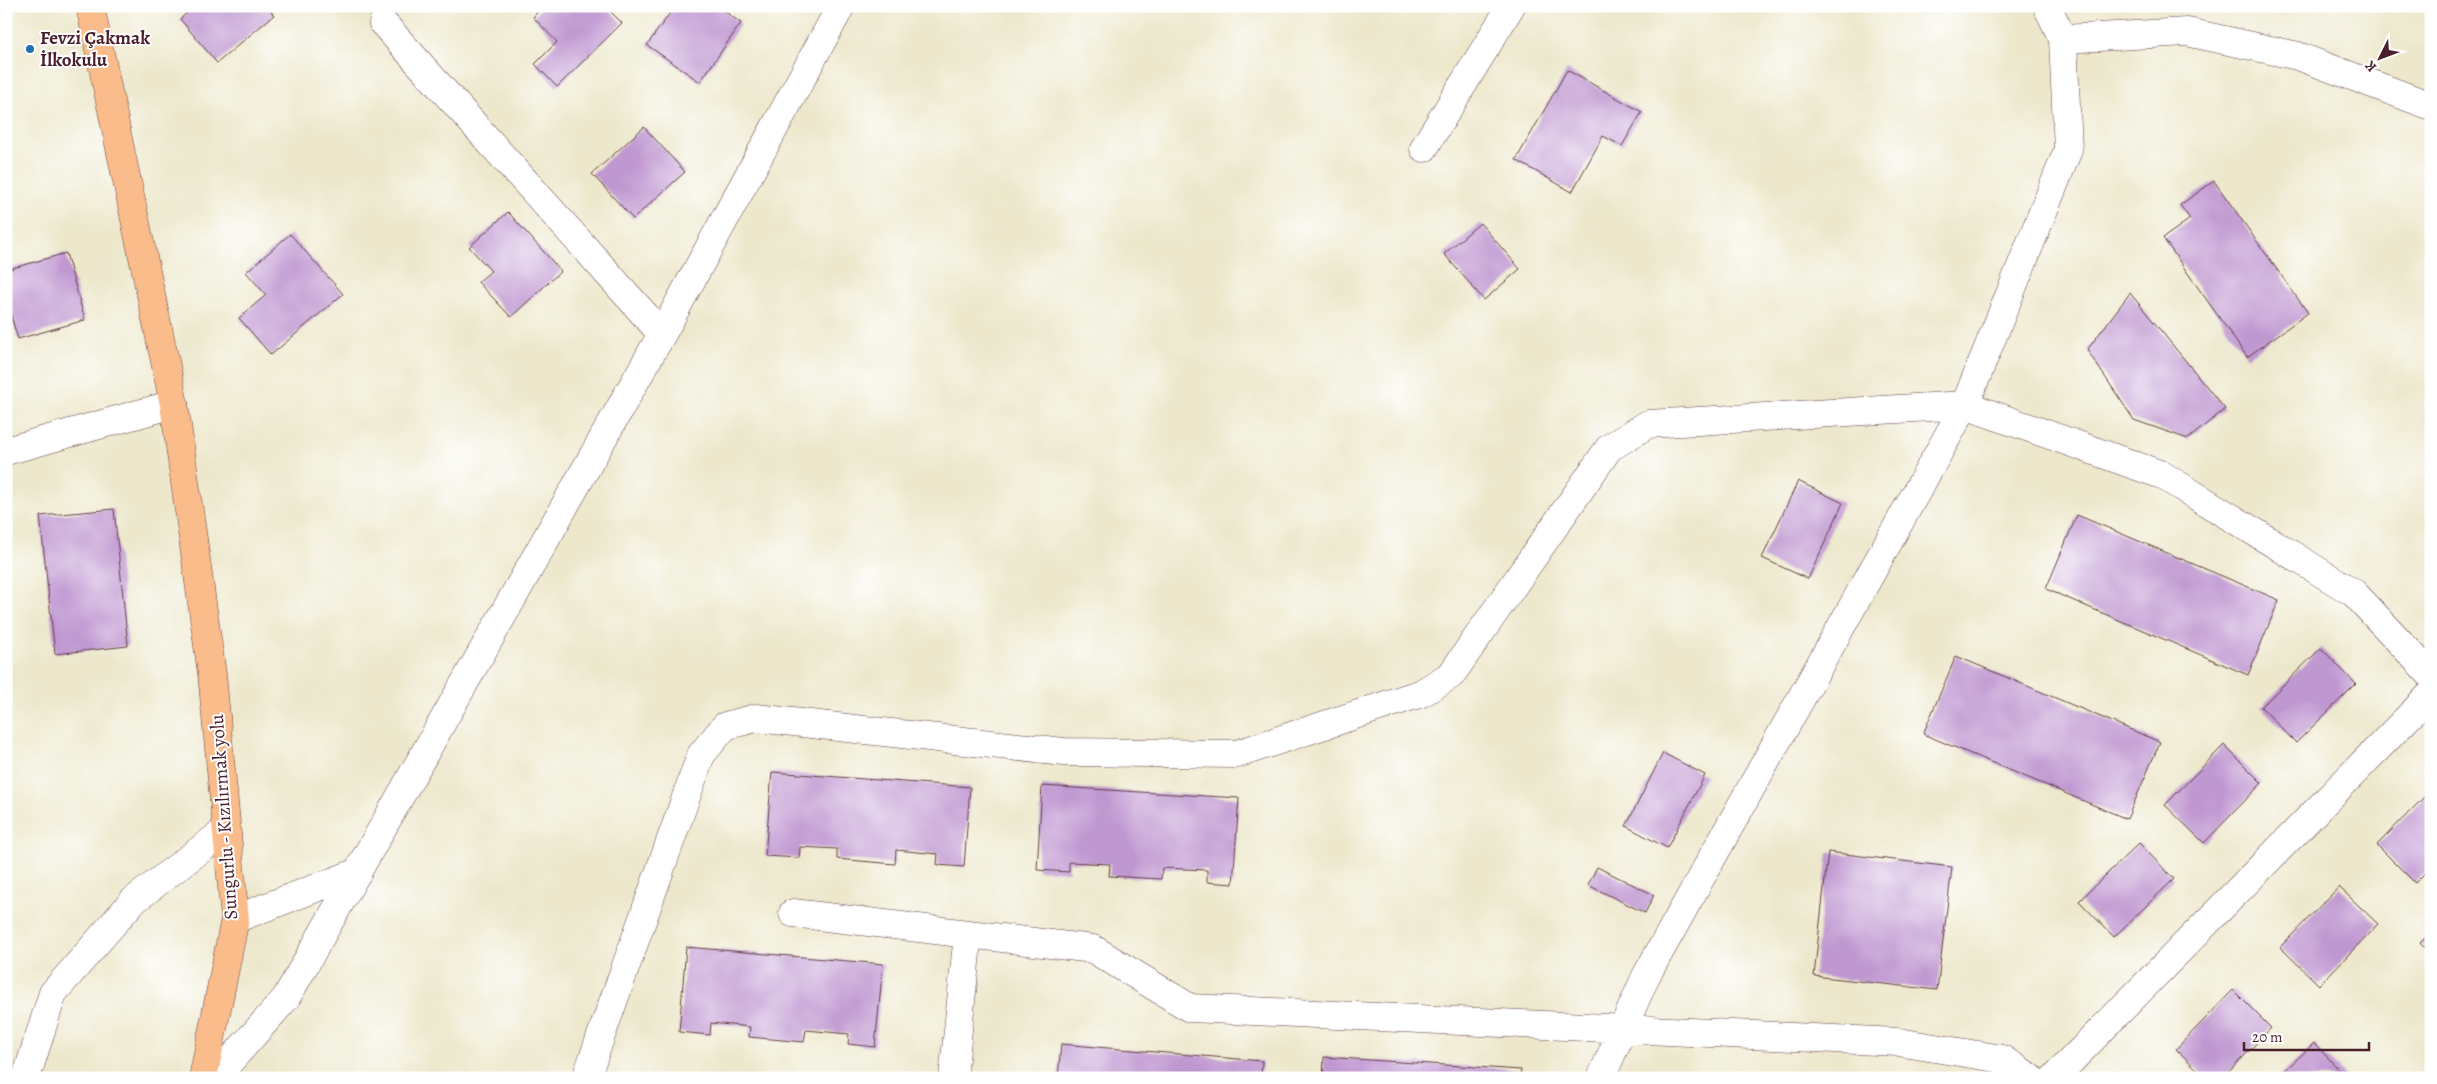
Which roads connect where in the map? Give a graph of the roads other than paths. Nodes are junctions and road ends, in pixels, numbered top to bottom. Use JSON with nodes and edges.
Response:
{"nodes":[{"id":1,"x":90,"y":6,"type":"edge"},
{"id":2,"x":841,"y":6,"type":"edge"},
{"id":3,"x":1511,"y":6,"type":"edge"},
{"id":4,"x":2046,"y":6,"type":"edge"},
{"id":5,"x":383,"y":23,"type":"dead end"},
{"id":6,"x":2063,"y":39,"type":"junction"},
{"id":7,"x":2431,"y":106,"type":"edge"},
{"id":8,"x":1424,"y":148,"type":"dead end"},
{"id":9,"x":662,"y":334,"type":"junction"},
{"id":10,"x":174,"y":404,"type":"junction"},
{"id":11,"x":1965,"y":405,"type":"junction"},
{"id":12,"x":6,"y":451,"type":"edge"},
{"id":13,"x":2431,"y":675,"type":"edge"},
{"id":14,"x":2431,"y":694,"type":"edge"},
{"id":15,"x":226,"y":830,"type":"junction"},
{"id":16,"x":358,"y":872,"type":"junction"},
{"id":17,"x":792,"y":913,"type":"dead end"},
{"id":18,"x":235,"y":919,"type":"junction"},
{"id":19,"x":968,"y":934,"type":"junction"},
{"id":20,"x":1623,"y":1028,"type":"junction"},
{"id":21,"x":26,"y":1078,"type":"edge"},
{"id":22,"x":203,"y":1078,"type":"edge"},
{"id":23,"x":215,"y":1078,"type":"edge"},
{"id":24,"x":586,"y":1078,"type":"edge"},
{"id":25,"x":953,"y":1078,"type":"edge"},
{"id":26,"x":1601,"y":1078,"type":"edge"},
{"id":27,"x":2031,"y":1078,"type":"edge"},
{"id":28,"x":2054,"y":1078,"type":"edge"}],
"edges":[{"from":1,"to":10,"type":"main road","name":"Sungurlu - Kızılırmak yolu"},
{"from":2,"to":9,"type":"street"},
{"from":3,"to":8,"type":"street"},
{"from":4,"to":6,"type":"street"},
{"from":5,"to":9,"type":"street"},
{"from":6,"to":7,"type":"street"},
{"from":6,"to":11,"type":"street"},
{"from":9,"to":16,"type":"street"},
{"from":10,"to":12,"type":"street"},
{"from":10,"to":15,"type":"main road","name":"Sungurlu - Kızılırmak yolu"},
{"from":11,"to":13,"type":"street"},
{"from":11,"to":20,"type":"street"},
{"from":11,"to":24,"type":"street"},
{"from":14,"to":28,"type":"street"},
{"from":15,"to":18,"type":"main road","name":"Sungurlu - Kızılırmak yolu"},
{"from":15,"to":21,"type":"street"},
{"from":16,"to":18,"type":"street"},
{"from":16,"to":23,"type":"street"},
{"from":17,"to":19,"type":"street"},
{"from":18,"to":22,"type":"main road","name":"Sungurlu - Kızılırmak yolu"},
{"from":19,"to":20,"type":"street"},
{"from":19,"to":25,"type":"street"},
{"from":20,"to":26,"type":"street"},
{"from":20,"to":27,"type":"street"}]}
